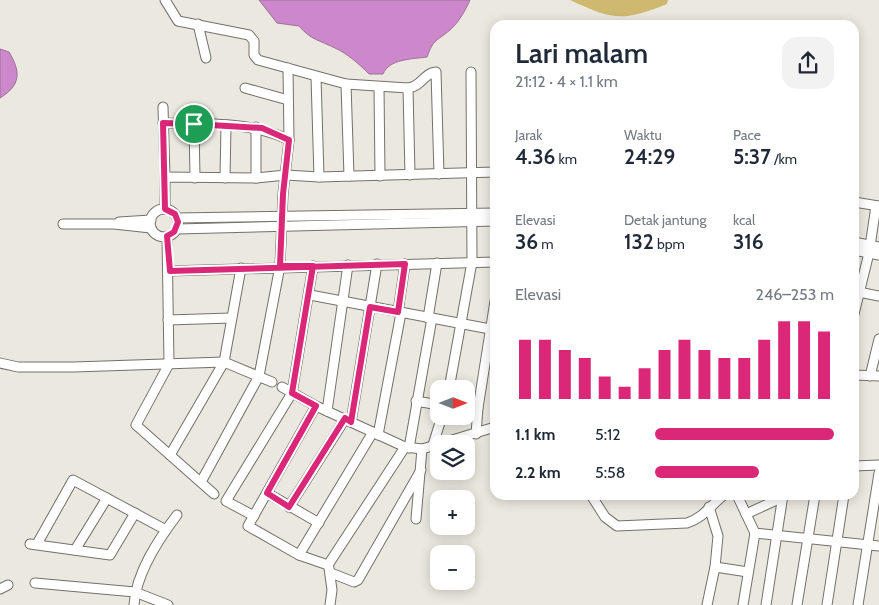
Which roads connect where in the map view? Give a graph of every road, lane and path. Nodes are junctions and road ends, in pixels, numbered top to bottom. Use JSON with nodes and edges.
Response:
{"nodes":[{"id":1,"x":165,"y":0,"type":"edge"},
{"id":2,"x":198,"y":24,"type":"junction"},
{"id":3,"x":206,"y":58,"type":"dead end"},
{"id":4,"x":288,"y":68,"type":"junction"},
{"id":5,"x":471,"y":72,"type":"dead end"},
{"id":6,"x":316,"y":77,"type":"junction"},
{"id":7,"x":346,"y":84,"type":"junction"},
{"id":8,"x":379,"y":87,"type":"junction"},
{"id":9,"x":245,"y":88,"type":"dead end"},
{"id":10,"x":408,"y":88,"type":"junction"},
{"id":11,"x":288,"y":100,"type":"junction"},
{"id":12,"x":163,"y":107,"type":"dead end"},
{"id":13,"x":163,"y":123,"type":"junction"},
{"id":14,"x":194,"y":124,"type":"junction"},
{"id":15,"x":226,"y":125,"type":"junction"},
{"id":16,"x":256,"y":127,"type":"junction"},
{"id":17,"x":289,"y":140,"type":"junction"},
{"id":18,"x":490,"y":172,"type":"edge"},
{"id":19,"x":472,"y":173,"type":"junction"},
{"id":20,"x":440,"y":174,"type":"junction"},
{"id":21,"x":286,"y":175,"type":"junction"},
{"id":22,"x":410,"y":175,"type":"junction"},
{"id":23,"x":350,"y":176,"type":"junction"},
{"id":24,"x":380,"y":176,"type":"junction"},
{"id":25,"x":165,"y":177,"type":"junction"},
{"id":26,"x":320,"y":177,"type":"junction"},
{"id":27,"x":195,"y":178,"type":"junction"},
{"id":28,"x":225,"y":178,"type":"junction"},
{"id":29,"x":256,"y":178,"type":"junction"},
{"id":30,"x":859,"y":203,"type":"edge"},
{"id":31,"x":877,"y":206,"type":"edge"},
{"id":32,"x":165,"y":209,"type":"junction"},
{"id":33,"x":490,"y":214,"type":"edge"},
{"id":34,"x":177,"y":218,"type":"junction"},
{"id":35,"x":283,"y":218,"type":"junction"},
{"id":36,"x":472,"y":218,"type":"junction"},
{"id":37,"x":490,"y":220,"type":"edge"},
{"id":38,"x":63,"y":224,"type":"dead end"},
{"id":39,"x":151,"y":224,"type":"junction"},
{"id":40,"x":283,"y":228,"type":"junction"},
{"id":41,"x":176,"y":229,"type":"junction"},
{"id":42,"x":167,"y":236,"type":"junction"},
{"id":43,"x":859,"y":244,"type":"edge"},
{"id":44,"x":873,"y":248,"type":"edge"},
{"id":45,"x":859,"y":249,"type":"edge"},
{"id":46,"x":879,"y":255,"type":"edge"},
{"id":47,"x":472,"y":262,"type":"junction"},
{"id":48,"x":490,"y":262,"type":"edge"},
{"id":49,"x":437,"y":263,"type":"junction"},
{"id":50,"x":377,"y":264,"type":"junction"},
{"id":51,"x":405,"y":264,"type":"junction"},
{"id":52,"x":348,"y":265,"type":"junction"},
{"id":53,"x":280,"y":266,"type":"junction"},
{"id":54,"x":313,"y":266,"type":"junction"},
{"id":55,"x":241,"y":268,"type":"junction"},
{"id":56,"x":170,"y":271,"type":"junction"},
{"id":57,"x":859,"y":286,"type":"edge"},
{"id":58,"x":859,"y":291,"type":"edge"},
{"id":59,"x":310,"y":295,"type":"junction"},
{"id":60,"x":879,"y":296,"type":"edge"},
{"id":61,"x":342,"y":301,"type":"junction"},
{"id":62,"x":370,"y":307,"type":"junction"},
{"id":63,"x":400,"y":312,"type":"junction"},
{"id":64,"x":231,"y":318,"type":"junction"},
{"id":65,"x":430,"y":318,"type":"junction"},
{"id":66,"x":168,"y":320,"type":"junction"},
{"id":67,"x":462,"y":324,"type":"junction"},
{"id":68,"x":490,"y":329,"type":"joint"},
{"id":69,"x":488,"y":339,"type":"junction"},
{"id":70,"x":879,"y":339,"type":"edge"},
{"id":71,"x":490,"y":341,"type":"edge"},
{"id":72,"x":0,"y":362,"type":"edge"},
{"id":73,"x":224,"y":362,"type":"junction"},
{"id":74,"x":169,"y":364,"type":"junction"},
{"id":75,"x":859,"y":375,"type":"edge"},
{"id":76,"x":259,"y":376,"type":"junction"},
{"id":77,"x":874,"y":376,"type":"edge"},
{"id":78,"x":451,"y":380,"type":"edge"},
{"id":79,"x":272,"y":382,"type":"dead end"},
{"id":80,"x":282,"y":387,"type":"dead end"},
{"id":81,"x":292,"y":393,"type":"junction"},
{"id":82,"x":416,"y":401,"type":"junction"},
{"id":83,"x":430,"y":403,"type":"edge"},
{"id":84,"x":316,"y":406,"type":"junction"},
{"id":85,"x":478,"y":408,"type":"joint"},
{"id":86,"x":327,"y":410,"type":"junction"},
{"id":87,"x":348,"y":420,"type":"junction"},
{"id":88,"x":490,"y":429,"type":"edge"},
{"id":89,"x":376,"y":433,"type":"junction"},
{"id":90,"x":476,"y":434,"type":"junction"},
{"id":91,"x":472,"y":435,"type":"edge"},
{"id":92,"x":430,"y":446,"type":"edge"},
{"id":93,"x":407,"y":448,"type":"junction"},
{"id":94,"x":422,"y":449,"type":"junction"},
{"id":95,"x":170,"y":455,"type":"junction"},
{"id":96,"x":859,"y":466,"type":"edge"},
{"id":97,"x":879,"y":466,"type":"edge"},
{"id":98,"x":421,"y":470,"type":"junction"},
{"id":99,"x":879,"y":473,"type":"edge"},
{"id":100,"x":201,"y":482,"type":"junction"},
{"id":101,"x":267,"y":493,"type":"junction"},
{"id":102,"x":214,"y":494,"type":"dead end"},
{"id":103,"x":107,"y":498,"type":"junction"},
{"id":104,"x":593,"y":500,"type":"edge"},
{"id":105,"x":718,"y":500,"type":"edge"},
{"id":106,"x":739,"y":500,"type":"edge"},
{"id":107,"x":775,"y":500,"type":"edge"},
{"id":108,"x":782,"y":500,"type":"edge"},
{"id":109,"x":814,"y":500,"type":"edge"},
{"id":110,"x":843,"y":500,"type":"edge"},
{"id":111,"x":289,"y":507,"type":"junction"},
{"id":112,"x":709,"y":507,"type":"junction"},
{"id":113,"x":134,"y":513,"type":"junction"},
{"id":114,"x":746,"y":514,"type":"junction"},
{"id":115,"x":177,"y":515,"type":"dead end"},
{"id":116,"x":254,"y":516,"type":"junction"},
{"id":117,"x":416,"y":519,"type":"dead end"},
{"id":118,"x":319,"y":523,"type":"junction"},
{"id":119,"x":166,"y":530,"type":"junction"},
{"id":120,"x":755,"y":533,"type":"junction"},
{"id":121,"x":776,"y":534,"type":"junction"},
{"id":122,"x":808,"y":537,"type":"junction"},
{"id":123,"x":836,"y":540,"type":"junction"},
{"id":124,"x":867,"y":544,"type":"junction"},
{"id":125,"x":879,"y":546,"type":"edge"},
{"id":126,"x":75,"y":550,"type":"junction"},
{"id":127,"x":298,"y":556,"type":"junction"},
{"id":128,"x":716,"y":567,"type":"junction"},
{"id":129,"x":329,"y":569,"type":"junction"},
{"id":130,"x":748,"y":572,"type":"junction"},
{"id":131,"x":36,"y":583,"type":"dead end"},
{"id":132,"x":134,"y":592,"type":"junction"},
{"id":133,"x":134,"y":605,"type":"edge"},
{"id":134,"x":168,"y":605,"type":"edge"},
{"id":135,"x":330,"y":605,"type":"edge"},
{"id":136,"x":708,"y":605,"type":"edge"},
{"id":137,"x":743,"y":605,"type":"edge"},
{"id":138,"x":766,"y":605,"type":"edge"},
{"id":139,"x":797,"y":605,"type":"edge"},
{"id":140,"x":827,"y":605,"type":"edge"},
{"id":141,"x":858,"y":605,"type":"edge"}],
"edges":[{"from":1,"to":2,"type":"street"},
{"from":2,"to":3,"type":"street"},
{"from":2,"to":4,"type":"street"},
{"from":4,"to":6,"type":"street"},
{"from":4,"to":11,"type":"street"},
{"from":5,"to":19,"type":"street"},
{"from":6,"to":7,"type":"street"},
{"from":6,"to":26,"type":"street"},
{"from":7,"to":8,"type":"street"},
{"from":7,"to":23,"type":"street"},
{"from":8,"to":10,"type":"street"},
{"from":8,"to":24,"type":"street"},
{"from":9,"to":11,"type":"street"},
{"from":10,"to":20,"type":"street"},
{"from":10,"to":22,"type":"street"},
{"from":11,"to":17,"type":"street"},
{"from":12,"to":13,"type":"street"},
{"from":13,"to":14,"type":"street"},
{"from":13,"to":25,"type":"street"},
{"from":14,"to":15,"type":"street"},
{"from":14,"to":27,"type":"street"},
{"from":15,"to":16,"type":"street"},
{"from":15,"to":28,"type":"street"},
{"from":16,"to":17,"type":"street"},
{"from":16,"to":29,"type":"street"},
{"from":17,"to":21,"type":"street"},
{"from":18,"to":19,"type":"street"},
{"from":19,"to":20,"type":"street"},
{"from":19,"to":36,"type":"street"},
{"from":20,"to":22,"type":"street"},
{"from":21,"to":26,"type":"street"},
{"from":21,"to":29,"type":"street"},
{"from":21,"to":35,"type":"street"},
{"from":22,"to":24,"type":"street"},
{"from":23,"to":24,"type":"street"},
{"from":23,"to":26,"type":"street"},
{"from":25,"to":27,"type":"street"},
{"from":25,"to":32,"type":"street"},
{"from":27,"to":28,"type":"street"},
{"from":28,"to":29,"type":"street"},
{"from":30,"to":31,"type":"street"},
{"from":31,"to":44,"type":"street"},
{"from":32,"to":34,"type":"street"},
{"from":32,"to":39,"type":"street"},
{"from":33,"to":36,"type":"street"},
{"from":34,"to":35,"type":"street"},
{"from":34,"to":41,"type":"street"},
{"from":35,"to":36,"type":"street"},
{"from":35,"to":40,"type":"street"},
{"from":36,"to":37,"type":"street"},
{"from":36,"to":40,"type":"street"},
{"from":36,"to":47,"type":"street"},
{"from":38,"to":39,"type":"street"},
{"from":39,"to":42,"type":"street"},
{"from":40,"to":41,"type":"street"},
{"from":40,"to":53,"type":"street"},
{"from":41,"to":42,"type":"street"},
{"from":42,"to":56,"type":"street"},
{"from":43,"to":44,"type":"street"},
{"from":44,"to":45,"type":"street"},
{"from":44,"to":46,"type":"street"},
{"from":44,"to":57,"type":"street"},
{"from":47,"to":48,"type":"street"},
{"from":47,"to":49,"type":"street"},
{"from":47,"to":67,"type":"street"},
{"from":49,"to":51,"type":"street"},
{"from":49,"to":65,"type":"street"},
{"from":50,"to":51,"type":"street"},
{"from":50,"to":52,"type":"street"},
{"from":50,"to":62,"type":"street"},
{"from":51,"to":63,"type":"street"},
{"from":52,"to":54,"type":"street"},
{"from":52,"to":61,"type":"street"},
{"from":53,"to":54,"type":"street"},
{"from":53,"to":55,"type":"street"},
{"from":53,"to":76,"type":"street"},
{"from":54,"to":59,"type":"street"},
{"from":55,"to":56,"type":"street"},
{"from":55,"to":64,"type":"street"},
{"from":56,"to":66,"type":"street"},
{"from":58,"to":60,"type":"street"},
{"from":59,"to":61,"type":"street"},
{"from":59,"to":81,"type":"street"},
{"from":61,"to":62,"type":"street"},
{"from":61,"to":86,"type":"street"},
{"from":62,"to":63,"type":"street"},
{"from":62,"to":87,"type":"street"},
{"from":63,"to":65,"type":"street"},
{"from":63,"to":89,"type":"street"},
{"from":64,"to":66,"type":"street"},
{"from":64,"to":73,"type":"street"},
{"from":65,"to":67,"type":"street"},
{"from":65,"to":82,"type":"street"},
{"from":66,"to":74,"type":"street"},
{"from":67,"to":68,"type":"street"},
{"from":67,"to":78,"type":"street"},
{"from":68,"to":69,"type":"street"},
{"from":69,"to":71,"type":"street"},
{"from":69,"to":85,"type":"street"},
{"from":70,"to":77,"type":"street"},
{"from":72,"to":74,"type":"street"},
{"from":73,"to":74,"type":"street"},
{"from":73,"to":76,"type":"street"},
{"from":73,"to":95,"type":"street"},
{"from":74,"to":95,"type":"street"},
{"from":75,"to":77,"type":"street"},
{"from":76,"to":79,"type":"street"},
{"from":76,"to":100,"type":"street"},
{"from":80,"to":81,"type":"street"},
{"from":81,"to":84,"type":"street"},
{"from":81,"to":116,"type":"street"},
{"from":82,"to":83,"type":"street"},
{"from":82,"to":93,"type":"street"},
{"from":84,"to":86,"type":"street"},
{"from":84,"to":101,"type":"street"},
{"from":85,"to":90,"type":"street"},
{"from":86,"to":87,"type":"street"},
{"from":87,"to":89,"type":"street"},
{"from":87,"to":111,"type":"street"},
{"from":88,"to":90,"type":"street"},
{"from":89,"to":93,"type":"street"},
{"from":89,"to":118,"type":"street"},
{"from":90,"to":91,"type":"street"},
{"from":92,"to":94,"type":"street"},
{"from":93,"to":94,"type":"street"},
{"from":93,"to":129,"type":"street"},
{"from":94,"to":98,"type":"street"},
{"from":95,"to":100,"type":"street"},
{"from":96,"to":97,"type":"street"},
{"from":98,"to":117,"type":"street"},
{"from":98,"to":129,"type":"street"},
{"from":99,"to":124,"type":"street"},
{"from":100,"to":102,"type":"street"},
{"from":101,"to":111,"type":"street"},
{"from":101,"to":116,"type":"street"},
{"from":103,"to":113,"type":"street"},
{"from":103,"to":126,"type":"street"},
{"from":103,"to":126,"type":"street"},
{"from":104,"to":112,"type":"street"},
{"from":105,"to":112,"type":"street"},
{"from":106,"to":114,"type":"street"},
{"from":107,"to":114,"type":"street"},
{"from":108,"to":121,"type":"street"},
{"from":109,"to":122,"type":"street"},
{"from":110,"to":123,"type":"street"},
{"from":111,"to":118,"type":"street"},
{"from":112,"to":128,"type":"street"},
{"from":113,"to":119,"type":"street"},
{"from":113,"to":126,"type":"street"},
{"from":114,"to":120,"type":"street"},
{"from":115,"to":119,"type":"street"},
{"from":116,"to":127,"type":"street"},
{"from":118,"to":127,"type":"street"},
{"from":119,"to":132,"type":"street"},
{"from":120,"to":121,"type":"street"},
{"from":120,"to":130,"type":"street"},
{"from":121,"to":122,"type":"street"},
{"from":121,"to":138,"type":"street"},
{"from":122,"to":123,"type":"street"},
{"from":122,"to":139,"type":"street"},
{"from":123,"to":124,"type":"street"},
{"from":123,"to":140,"type":"street"},
{"from":124,"to":125,"type":"street"},
{"from":124,"to":141,"type":"street"},
{"from":127,"to":129,"type":"street"},
{"from":128,"to":130,"type":"street"},
{"from":128,"to":136,"type":"street"},
{"from":129,"to":135,"type":"street"},
{"from":130,"to":137,"type":"street"},
{"from":131,"to":132,"type":"street"},
{"from":132,"to":133,"type":"street"},
{"from":132,"to":134,"type":"street"}]}
